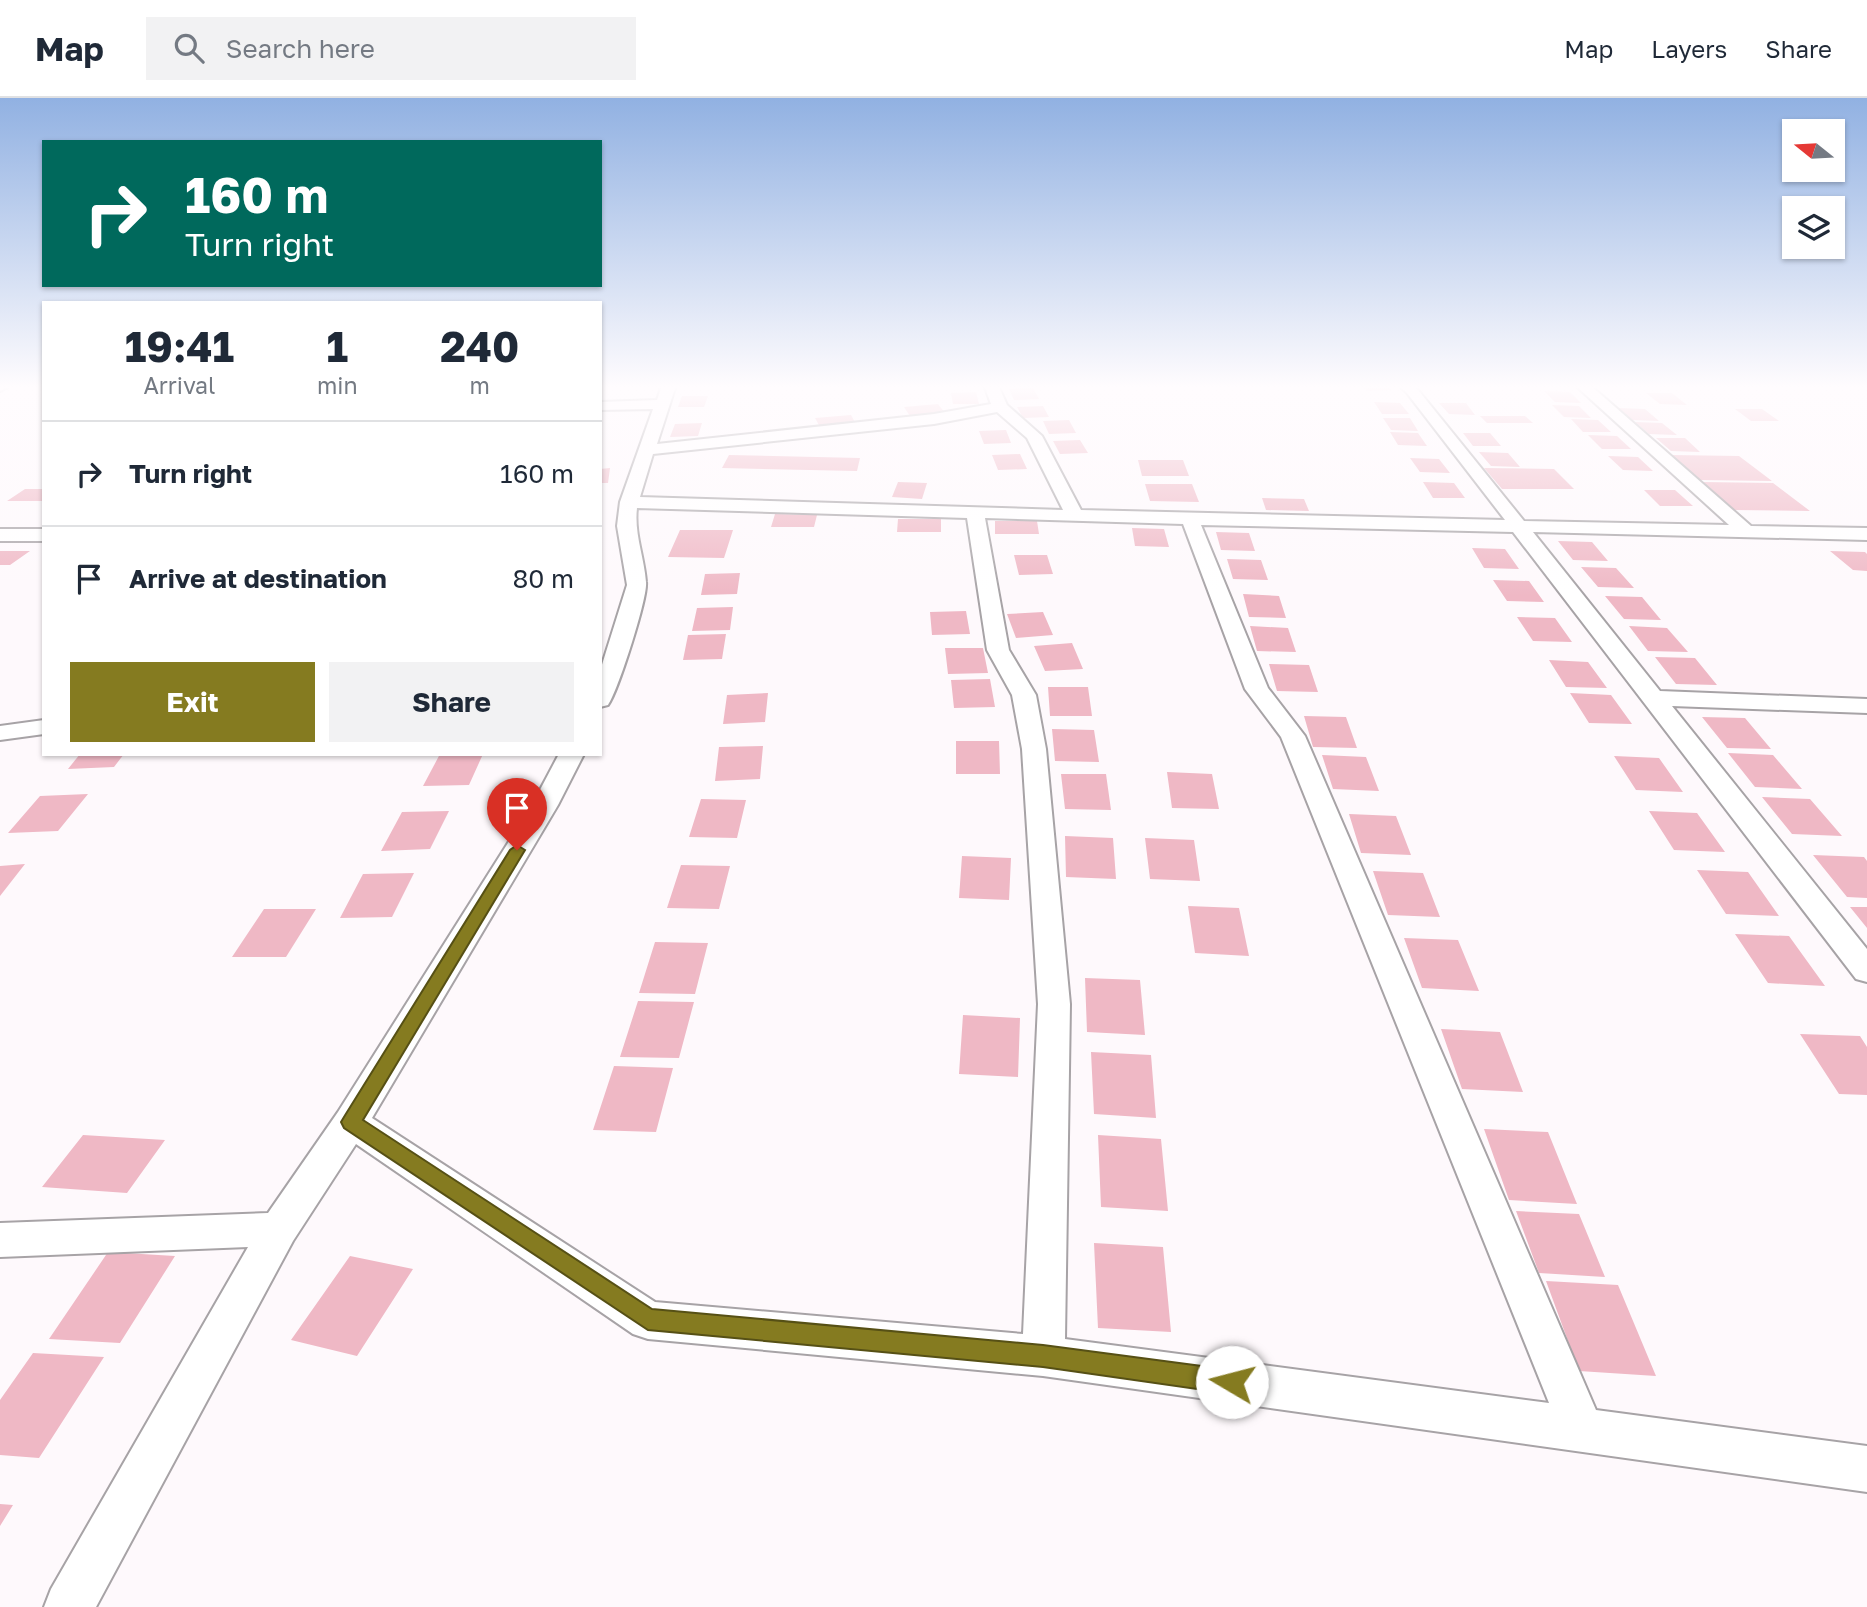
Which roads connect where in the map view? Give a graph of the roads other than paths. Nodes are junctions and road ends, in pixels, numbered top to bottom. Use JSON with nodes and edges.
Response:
{"nodes":[{"id":1,"x":646,"y":455,"type":"edge"},
{"id":2,"x":1044,"y":455,"type":"edge"},
{"id":3,"x":1463,"y":455,"type":"edge"},
{"id":4,"x":1661,"y":455,"type":"edge"},
{"id":5,"x":623,"y":511,"type":"junction"},
{"id":6,"x":975,"y":513,"type":"junction"},
{"id":7,"x":1075,"y":516,"type":"junction"},
{"id":8,"x":1190,"y":519,"type":"junction"},
{"id":9,"x":1517,"y":526,"type":"junction"},
{"id":10,"x":1747,"y":532,"type":"junction"},
{"id":11,"x":1867,"y":534,"type":"edge"},
{"id":12,"x":0,"y":535,"type":"edge"},
{"id":13,"x":42,"y":535,"type":"edge"},
{"id":14,"x":603,"y":692,"type":"edge"},
{"id":15,"x":1656,"y":698,"type":"junction"},
{"id":16,"x":1867,"y":706,"type":"edge"},
{"id":17,"x":42,"y":727,"type":"edge"},
{"id":18,"x":0,"y":733,"type":"edge"},
{"id":19,"x":571,"y":756,"type":"edge"},
{"id":20,"x":1867,"y":971,"type":"edge"},
{"id":21,"x":351,"y":1122,"type":"junction"},
{"id":22,"x":279,"y":1229,"type":"junction"},
{"id":23,"x":0,"y":1240,"type":"edge"},
{"id":24,"x":1043,"y":1356,"type":"junction"},
{"id":25,"x":1582,"y":1430,"type":"junction"},
{"id":26,"x":1867,"y":1469,"type":"edge"},
{"id":27,"x":69,"y":1607,"type":"edge"}],
"edges":[{"from":1,"to":5,"type":"street"},
{"from":2,"to":7,"type":"street"},
{"from":3,"to":9,"type":"street"},
{"from":4,"to":10,"type":"street"},
{"from":5,"to":6,"type":"street"},
{"from":5,"to":14,"type":"street"},
{"from":6,"to":7,"type":"street"},
{"from":6,"to":24,"type":"street"},
{"from":7,"to":8,"type":"street"},
{"from":8,"to":9,"type":"street"},
{"from":8,"to":25,"type":"street"},
{"from":9,"to":10,"type":"street"},
{"from":9,"to":15,"type":"street"},
{"from":10,"to":11,"type":"street"},
{"from":12,"to":13,"type":"street"},
{"from":15,"to":16,"type":"street"},
{"from":15,"to":20,"type":"street"},
{"from":17,"to":18,"type":"street"},
{"from":19,"to":21,"type":"street"},
{"from":21,"to":22,"type":"street"},
{"from":21,"to":24,"type":"street"},
{"from":22,"to":23,"type":"street"},
{"from":22,"to":27,"type":"street"},
{"from":24,"to":25,"type":"street"},
{"from":25,"to":26,"type":"street"}]}
